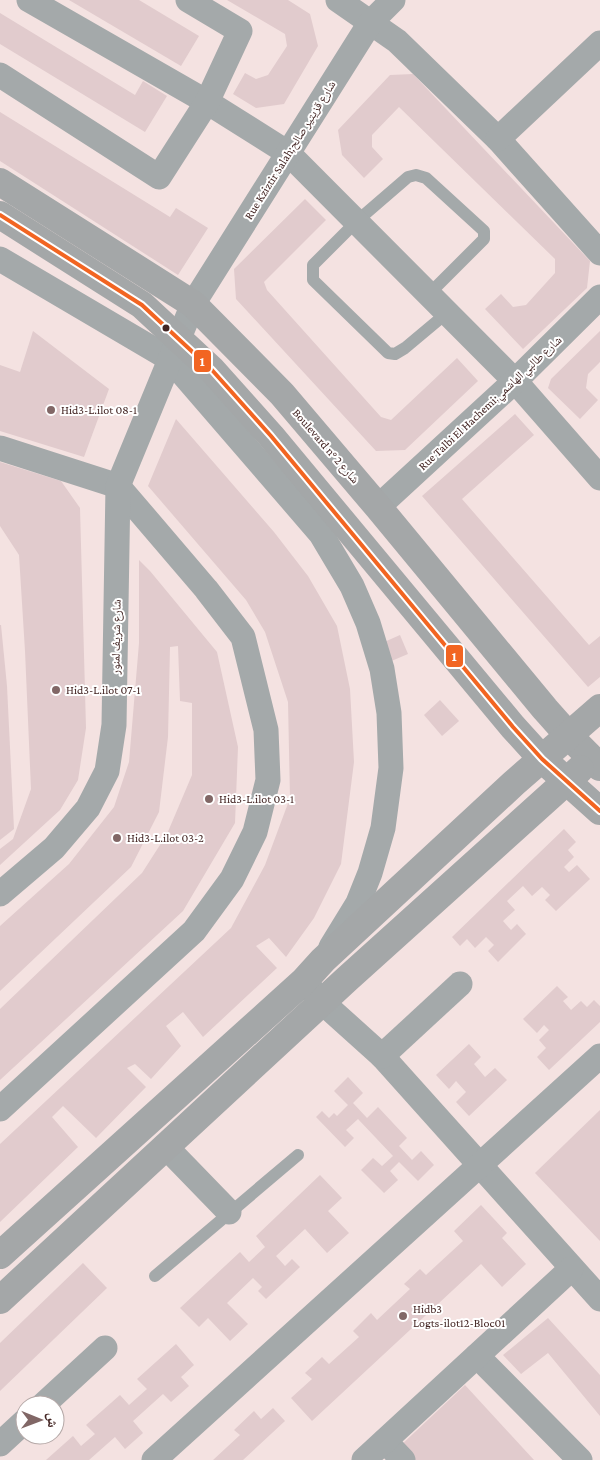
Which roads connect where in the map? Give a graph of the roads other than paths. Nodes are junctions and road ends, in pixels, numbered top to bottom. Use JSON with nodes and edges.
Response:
{"nodes":[{"id":1,"x":29,"y":0,"type":"edge"},
{"id":2,"x":188,"y":0,"type":"edge"},
{"id":3,"x":338,"y":0,"type":"edge"},
{"id":4,"x":393,"y":0,"type":"edge"},
{"id":5,"x":370,"y":23,"type":"junction"},
{"id":6,"x":600,"y":43,"type":"edge"},
{"id":7,"x":0,"y":75,"type":"edge"},
{"id":8,"x":207,"y":102,"type":"junction"},
{"id":9,"x":498,"y":139,"type":"junction"},
{"id":10,"x":288,"y":153,"type":"junction"},
{"id":11,"x":0,"y":182,"type":"edge"},
{"id":12,"x":0,"y":215,"type":"edge"},
{"id":13,"x":356,"y":222,"type":"junction"},
{"id":14,"x":600,"y":253,"type":"edge"},
{"id":15,"x":0,"y":258,"type":"edge"},
{"id":16,"x":430,"y":294,"type":"junction"},
{"id":17,"x":600,"y":297,"type":"edge"},
{"id":18,"x":193,"y":304,"type":"junction"},
{"id":19,"x":448,"y":312,"type":"junction"},
{"id":20,"x":174,"y":349,"type":"junction"},
{"id":21,"x":515,"y":381,"type":"junction"},
{"id":22,"x":0,"y":448,"type":"edge"},
{"id":23,"x":600,"y":478,"type":"edge"},
{"id":24,"x":118,"y":486,"type":"junction"},
{"id":25,"x":378,"y":507,"type":"junction"},
{"id":26,"x":600,"y":708,"type":"edge"},
{"id":27,"x":512,"y":727,"type":"junction"},
{"id":28,"x":568,"y":736,"type":"junction"},
{"id":29,"x":542,"y":759,"type":"junction"},
{"id":30,"x":597,"y":759,"type":"edge"},
{"id":31,"x":567,"y":781,"type":"junction"},
{"id":32,"x":514,"y":783,"type":"junction"},
{"id":33,"x":600,"y":811,"type":"edge"},
{"id":34,"x":0,"y":894,"type":"edge"},
{"id":35,"x":323,"y":960,"type":"junction"},
{"id":36,"x":304,"y":980,"type":"junction"},
{"id":37,"x":460,"y":984,"type":"dead end"},
{"id":38,"x":322,"y":1002,"type":"junction"},
{"id":39,"x":382,"y":1056,"type":"junction"},
{"id":40,"x":600,"y":1056,"type":"edge"},
{"id":41,"x":0,"y":1109,"type":"edge"},
{"id":42,"x":165,"y":1146,"type":"junction"},
{"id":43,"x":298,"y":1155,"type":"dead end"},
{"id":44,"x":479,"y":1166,"type":"junction"},
{"id":45,"x":229,"y":1212,"type":"junction"},
{"id":46,"x":0,"y":1255,"type":"edge"},
{"id":47,"x":571,"y":1269,"type":"junction"},
{"id":48,"x":155,"y":1276,"type":"dead end"},
{"id":49,"x":600,"y":1299,"type":"edge"},
{"id":50,"x":0,"y":1300,"type":"edge"},
{"id":51,"x":105,"y":1348,"type":"dead end"},
{"id":52,"x":477,"y":1356,"type":"junction"},
{"id":53,"x":54,"y":1395,"type":"edge"},
{"id":54,"x":15,"y":1430,"type":"edge"},
{"id":55,"x":385,"y":1441,"type":"junction"},
{"id":56,"x":0,"y":1444,"type":"edge"},
{"id":57,"x":154,"y":1460,"type":"edge"},
{"id":58,"x":364,"y":1460,"type":"edge"},
{"id":59,"x":403,"y":1460,"type":"edge"},
{"id":60,"x":580,"y":1460,"type":"edge"}],
"edges":[{"from":1,"to":8,"type":"street"},
{"from":2,"to":8,"type":"street"},
{"from":3,"to":5,"type":"street"},
{"from":4,"to":5,"type":"street","name":"Rue Kziztir Salah;شارع قزيتير صالح"},
{"from":5,"to":9,"type":"street"},
{"from":5,"to":10,"type":"street","name":"Rue Kziztir Salah;شارع قزيتير صالح"},
{"from":6,"to":9,"type":"street"},
{"from":7,"to":8,"type":"street"},
{"from":8,"to":10,"type":"street"},
{"from":9,"to":14,"type":"street"},
{"from":10,"to":13,"type":"street"},
{"from":10,"to":18,"type":"street","name":"Rue Kziztir Salah;شارع قزيتير صالح"},
{"from":11,"to":18,"type":"main road","name":"Boulevard n° شارع 2"},
{"from":12,"to":20,"type":"main road"},
{"from":13,"to":16,"type":"street"},
{"from":13,"to":16,"type":"lane"},
{"from":13,"to":19,"type":"lane"},
{"from":15,"to":20,"type":"street"},
{"from":16,"to":19,"type":"street"},
{"from":17,"to":21,"type":"street","name":"Rue Talbi El Hachemi;شارع طالبي الهاشمي"},
{"from":18,"to":20,"type":"street","name":"Rue Kziztir Salah;شارع قزيتير صالح"},
{"from":18,"to":25,"type":"main road","name":"Boulevard n° شارع 2"},
{"from":19,"to":21,"type":"street"},
{"from":20,"to":24,"type":"street","name":"Rue Kziztir Salah;شارع قزيتير صالح"},
{"from":20,"to":27,"type":"main road"},
{"from":20,"to":35,"type":"street"},
{"from":21,"to":23,"type":"street"},
{"from":21,"to":25,"type":"street","name":"Rue Talbi El Hachemi;شارع طالبي الهاشمي"},
{"from":22,"to":24,"type":"street"},
{"from":24,"to":34,"type":"street","name":"شارع شريف لمنور"},
{"from":24,"to":41,"type":"street"},
{"from":25,"to":28,"type":"main road","name":"Boulevard n° شارع 2"},
{"from":26,"to":28,"type":"main road"},
{"from":27,"to":29,"type":"main road"},
{"from":27,"to":32,"type":"main road"},
{"from":28,"to":29,"type":"main road"},
{"from":28,"to":30,"type":"main road","name":"Boulevard n° شارع 2"},
{"from":29,"to":31,"type":"main road"},
{"from":29,"to":32,"type":"main road"},
{"from":30,"to":31,"type":"main road"},
{"from":31,"to":33,"type":"main road"},
{"from":31,"to":38,"type":"main road"},
{"from":32,"to":35,"type":"main road"},
{"from":35,"to":36,"type":"main road"},
{"from":36,"to":38,"type":"street"},
{"from":36,"to":46,"type":"main road"},
{"from":37,"to":39,"type":"street"},
{"from":38,"to":39,"type":"street"},
{"from":38,"to":42,"type":"main road"},
{"from":39,"to":44,"type":"street"},
{"from":40,"to":44,"type":"street"},
{"from":42,"to":45,"type":"street"},
{"from":42,"to":50,"type":"main road"},
{"from":43,"to":45,"type":"lane"},
{"from":44,"to":47,"type":"street"},
{"from":44,"to":57,"type":"street"},
{"from":45,"to":48,"type":"lane"},
{"from":47,"to":49,"type":"street"},
{"from":47,"to":52,"type":"street"},
{"from":51,"to":53,"type":"street"},
{"from":52,"to":55,"type":"street"},
{"from":52,"to":60,"type":"street"},
{"from":54,"to":56,"type":"street"},
{"from":55,"to":58,"type":"street"},
{"from":55,"to":59,"type":"street"}]}
